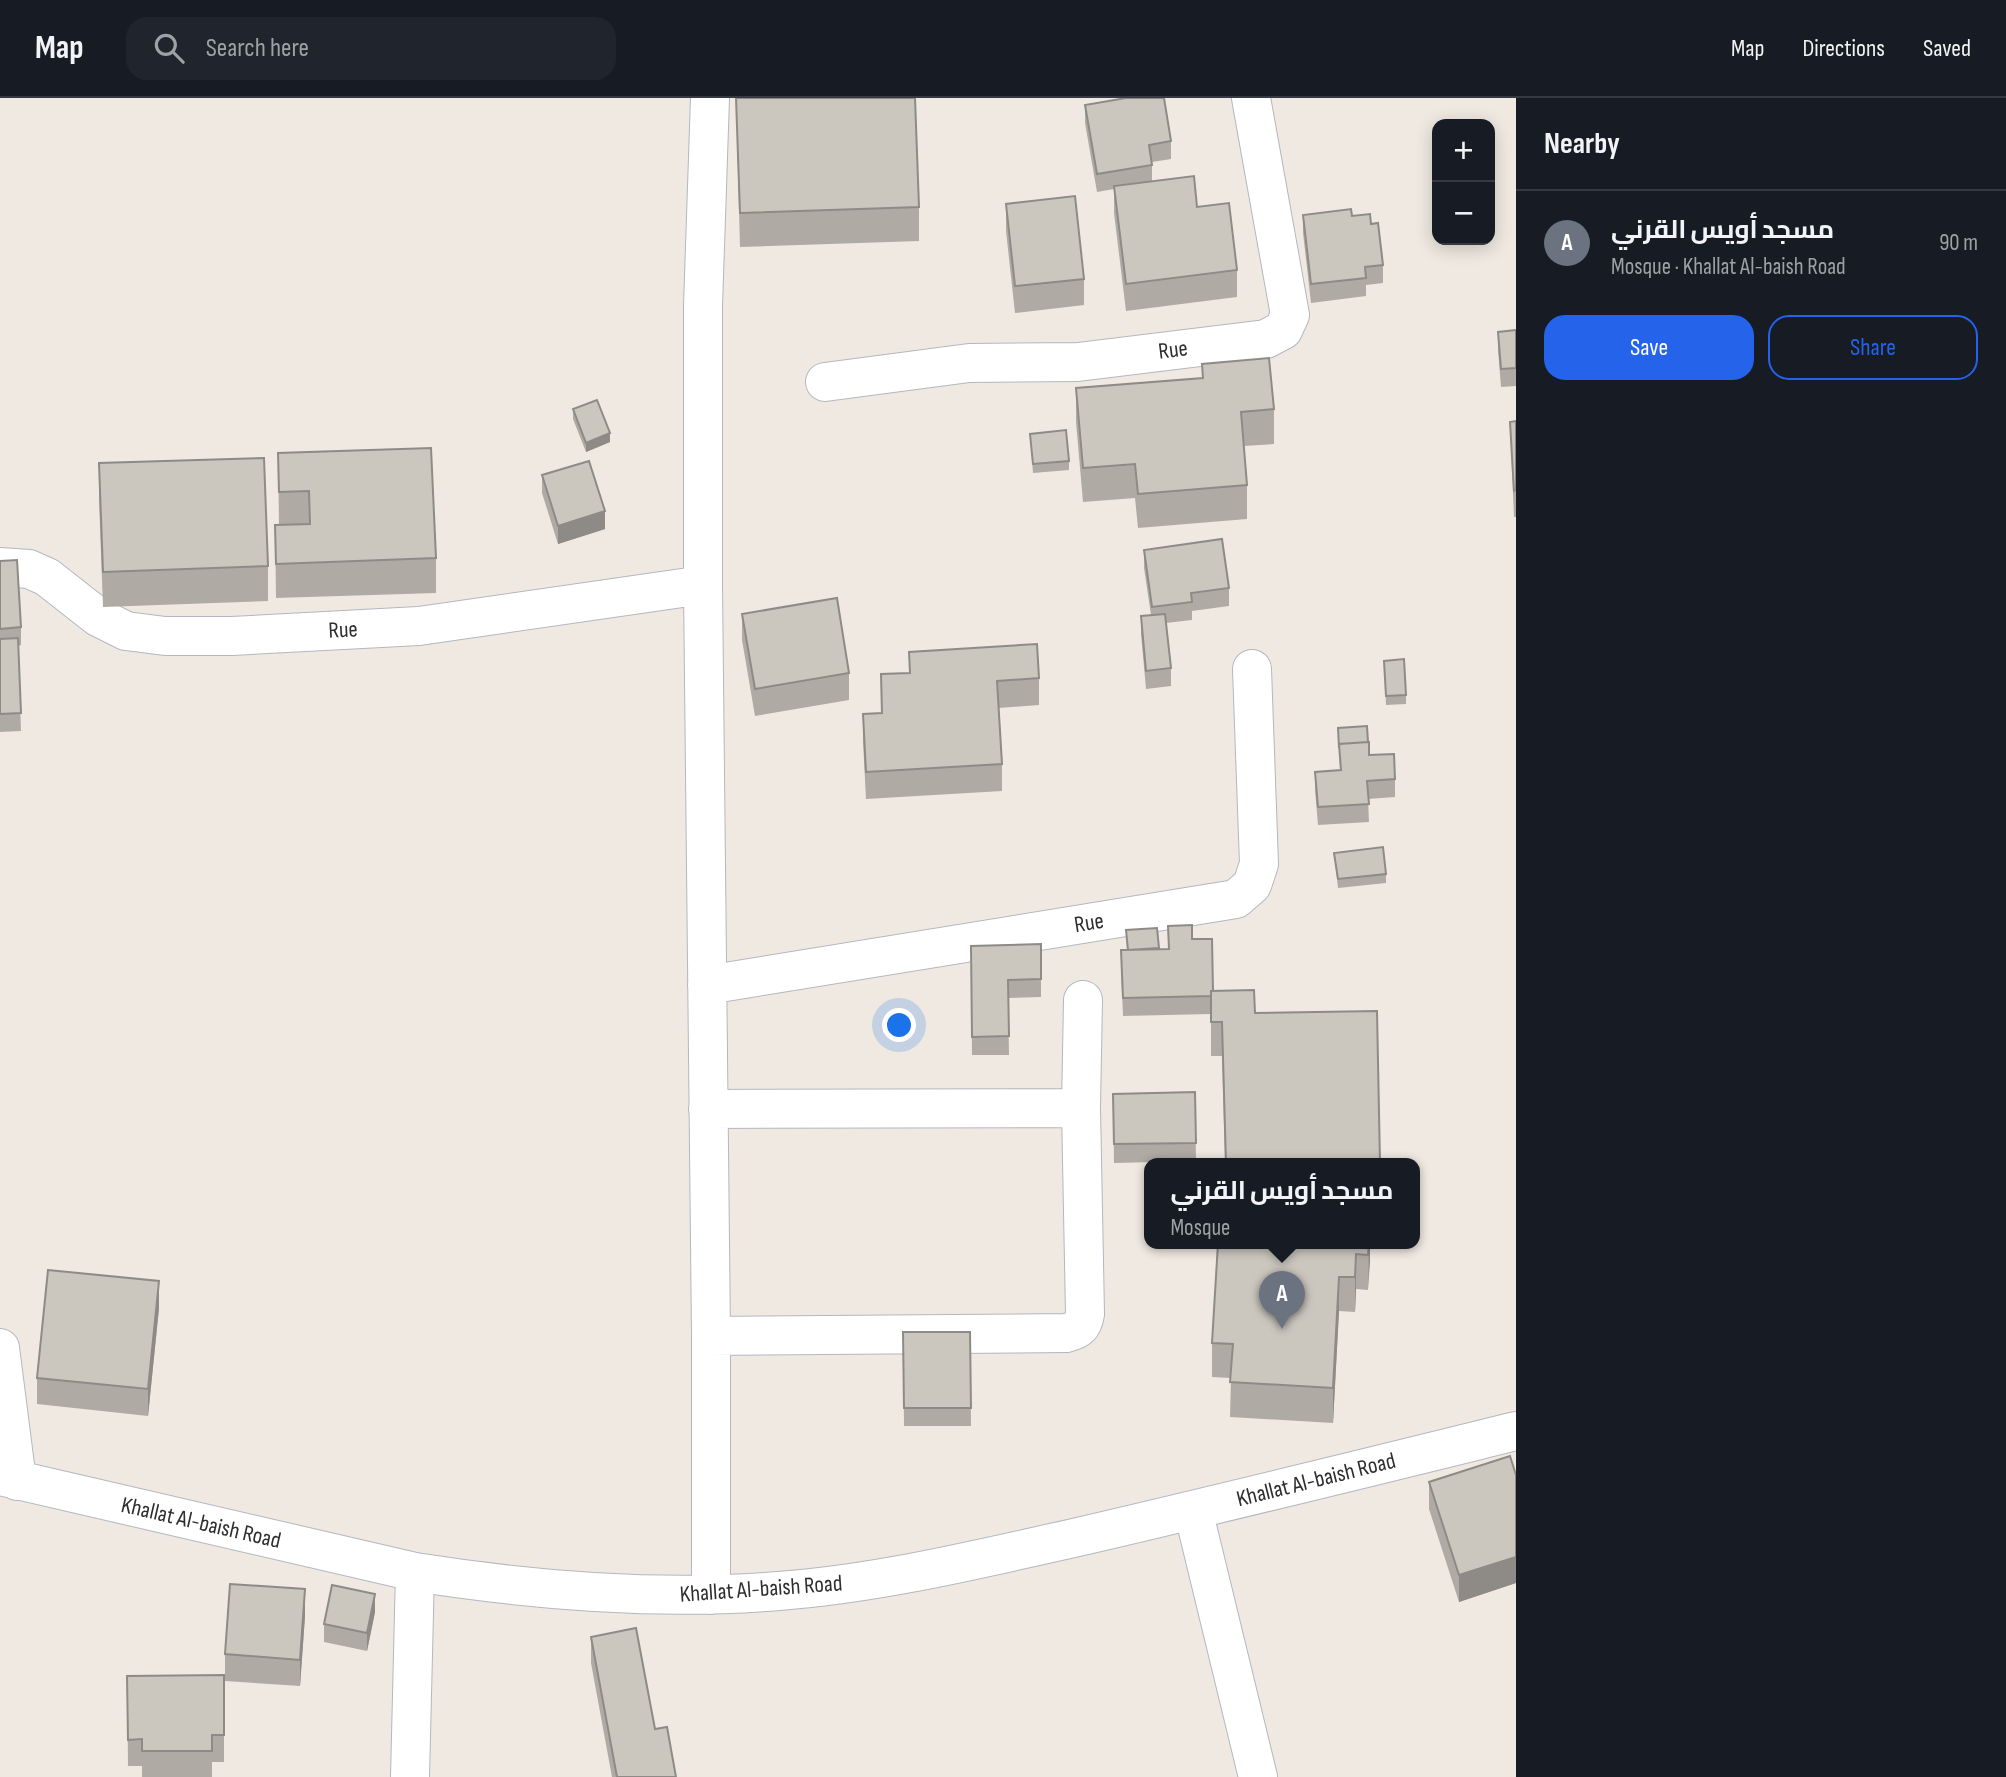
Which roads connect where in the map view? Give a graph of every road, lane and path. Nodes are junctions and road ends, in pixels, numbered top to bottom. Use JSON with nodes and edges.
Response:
{"nodes":[{"id":1,"x":710,"y":98,"type":"edge"},
{"id":2,"x":1251,"y":98,"type":"edge"},
{"id":3,"x":825,"y":382,"type":"dead end"},
{"id":4,"x":0,"y":567,"type":"edge"},
{"id":5,"x":703,"y":585,"type":"junction"},
{"id":6,"x":1252,"y":669,"type":"dead end"},
{"id":7,"x":707,"y":985,"type":"junction"},
{"id":8,"x":1083,"y":1000,"type":"dead end"},
{"id":9,"x":1082,"y":1108,"type":"junction"},
{"id":10,"x":708,"y":1110,"type":"junction"},
{"id":11,"x":711,"y":1336,"type":"junction"},
{"id":12,"x":0,"y":1348,"type":"edge"},
{"id":13,"x":1516,"y":1431,"type":"edge"},
{"id":14,"x":9,"y":1478,"type":"edge"},
{"id":15,"x":1193,"y":1510,"type":"junction"},
{"id":16,"x":415,"y":1572,"type":"junction"},
{"id":17,"x":711,"y":1595,"type":"junction"},
{"id":18,"x":410,"y":1777,"type":"edge"},
{"id":19,"x":1258,"y":1777,"type":"edge"}],
"edges":[{"from":1,"to":5,"type":"street"},
{"from":2,"to":3,"type":"street","name":"Rue"},
{"from":4,"to":5,"type":"street","name":"Rue"},
{"from":5,"to":7,"type":"street"},
{"from":6,"to":7,"type":"street","name":"Rue"},
{"from":7,"to":10,"type":"street"},
{"from":8,"to":9,"type":"street"},
{"from":9,"to":10,"type":"street"},
{"from":9,"to":11,"type":"street"},
{"from":10,"to":11,"type":"street"},
{"from":11,"to":17,"type":"street"},
{"from":12,"to":14,"type":"street"},
{"from":13,"to":15,"type":"street","name":"Khallat Al-baish Road"},
{"from":14,"to":16,"type":"street","name":"Khallat Al-baish Road"},
{"from":15,"to":17,"type":"street","name":"Khallat Al-baish Road"},
{"from":15,"to":19,"type":"street"},
{"from":16,"to":17,"type":"street","name":"Khallat Al-baish Road"},
{"from":16,"to":18,"type":"street"}]}
